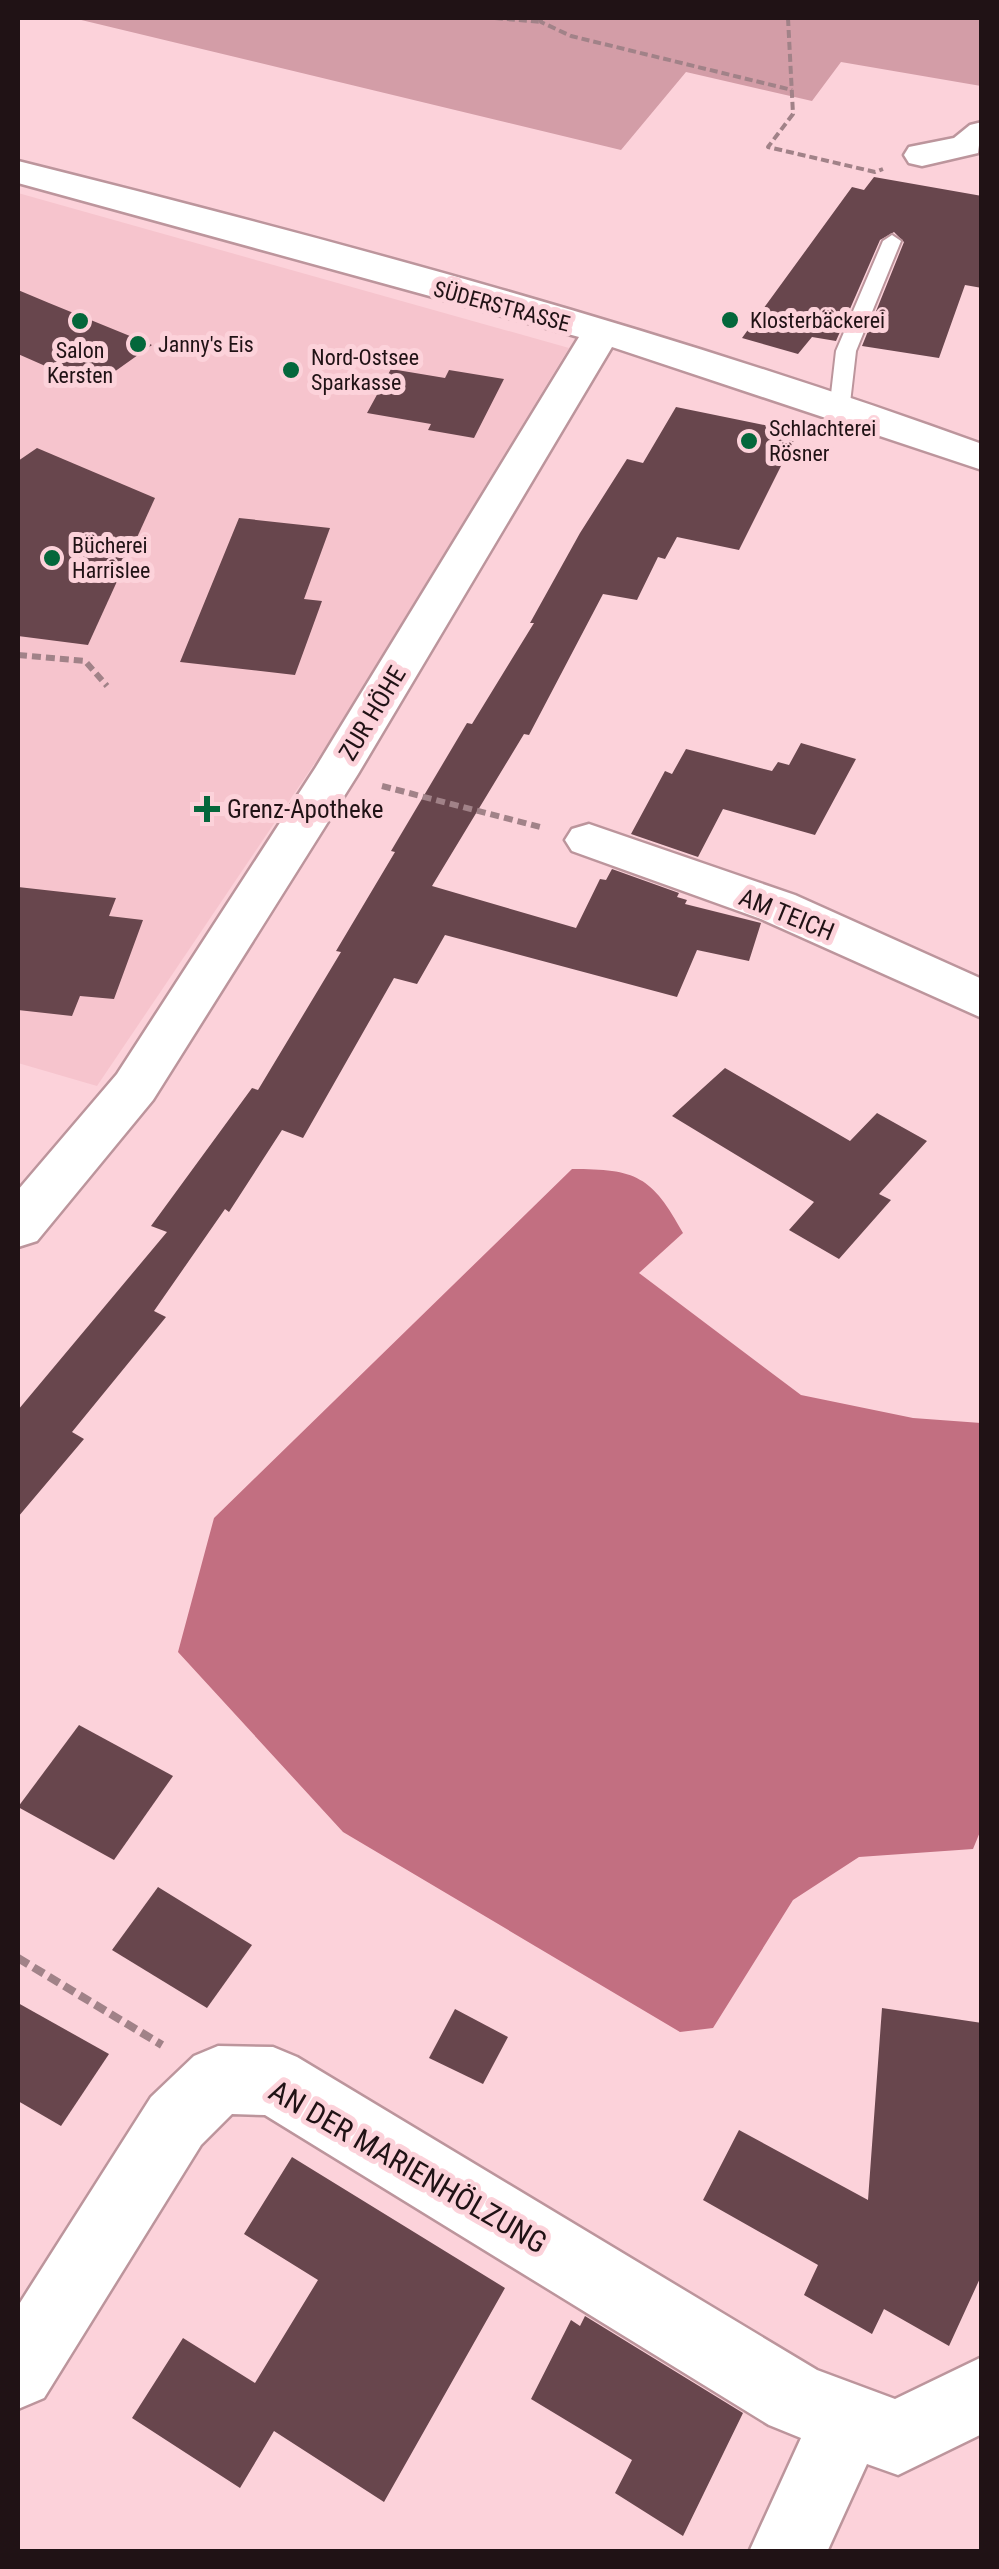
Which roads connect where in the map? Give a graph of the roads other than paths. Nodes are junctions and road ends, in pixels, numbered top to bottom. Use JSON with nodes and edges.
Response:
{"nodes":[{"id":1,"x":982,"y":132,"type":"edge"},
{"id":2,"x":922,"y":155,"type":"road end"},
{"id":3,"x":18,"y":172,"type":"edge"},
{"id":4,"x":892,"y":242,"type":"dead end"},
{"id":5,"x":601,"y":333,"type":"junction"},
{"id":6,"x":840,"y":403,"type":"junction"},
{"id":7,"x":982,"y":458,"type":"edge"},
{"id":8,"x":589,"y":840,"type":"road end"},
{"id":9,"x":982,"y":1000,"type":"edge"},
{"id":10,"x":18,"y":1226,"type":"edge"},
{"id":11,"x":18,"y":2372,"type":"edge"},
{"id":12,"x":982,"y":2394,"type":"edge"},
{"id":13,"x":849,"y":2419,"type":"junction"},
{"id":14,"x":787,"y":2552,"type":"edge"}],
"edges":[{"from":1,"to":2,"type":"street"},
{"from":3,"to":5,"type":"street","name":"SÜDERSTRASSE"},
{"from":4,"to":6,"type":"lane"},
{"from":5,"to":6,"type":"street","name":"SÜDERSTRASSE"},
{"from":5,"to":10,"type":"street","name":"ZUR HÖHE"},
{"from":6,"to":7,"type":"street","name":"SÜDERSTRASSE"},
{"from":8,"to":9,"type":"street","name":"AM TEICH"},
{"from":11,"to":13,"type":"street","name":"AN DER MARIENHÖLZUNG"},
{"from":12,"to":13,"type":"street","name":"AN DER MARIENHÖLZUNG"},
{"from":13,"to":14,"type":"street"}]}
